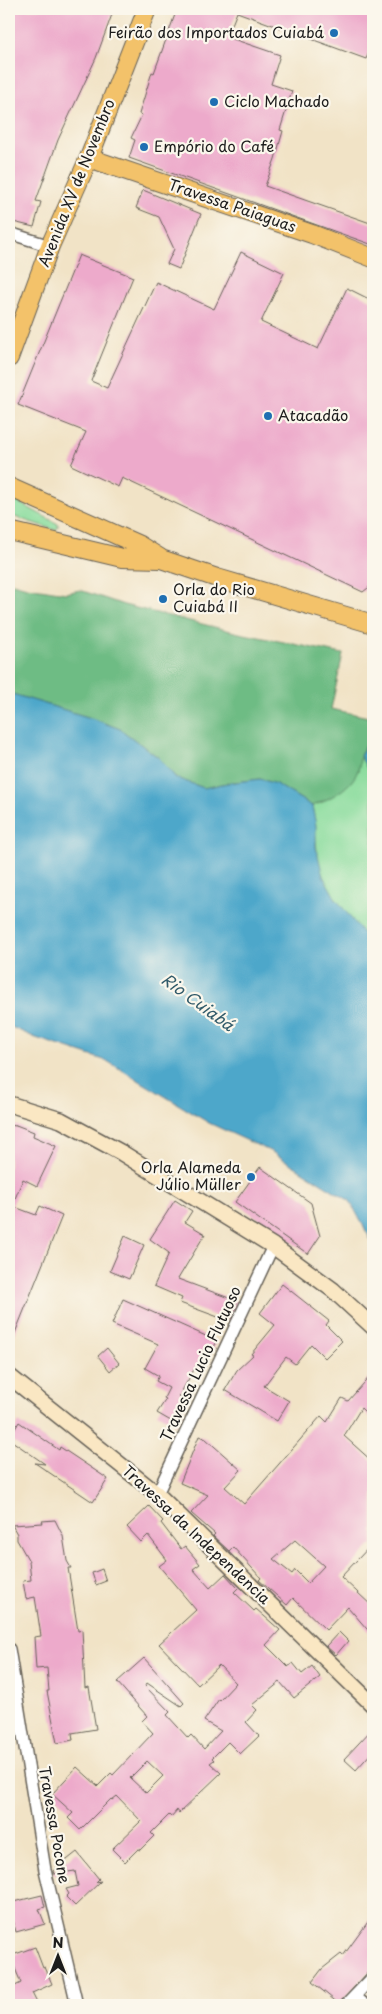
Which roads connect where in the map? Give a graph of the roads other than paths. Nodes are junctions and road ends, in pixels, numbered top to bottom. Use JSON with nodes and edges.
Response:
{"nodes":[{"id":1,"x":147,"y":9,"type":"edge"},
{"id":2,"x":89,"y":158,"type":"junction"},
{"id":3,"x":9,"y":233,"type":"edge"},
{"id":4,"x":50,"y":246,"type":"junction"},
{"id":5,"x":373,"y":258,"type":"edge"},
{"id":6,"x":9,"y":358,"type":"edge"},
{"id":7,"x":9,"y":487,"type":"edge"},
{"id":8,"x":9,"y":531,"type":"edge"},
{"id":9,"x":161,"y":559,"type":"junction"},
{"id":10,"x":373,"y":624,"type":"edge"},
{"id":11,"x":9,"y":1104,"type":"edge"},
{"id":12,"x":273,"y":1246,"type":"junction"},
{"id":13,"x":373,"y":1327,"type":"edge"},
{"id":14,"x":9,"y":1376,"type":"edge"},
{"id":15,"x":158,"y":1494,"type":"junction"},
{"id":16,"x":9,"y":1649,"type":"edge"},
{"id":17,"x":373,"y":1704,"type":"edge"},
{"id":18,"x":373,"y":1977,"type":"edge"},
{"id":19,"x":355,"y":1996,"type":"junction"},
{"id":20,"x":77,"y":2005,"type":"edge"},
{"id":21,"x":346,"y":2005,"type":"edge"},
{"id":22,"x":365,"y":2005,"type":"edge"}],
"edges":[{"from":1,"to":2,"type":"main road","name":"Avenida XV de Novembro"},
{"from":2,"to":4,"type":"main road","name":"Avenida XV de Novembro"},
{"from":2,"to":5,"type":"main road","name":"Travessa Paiaguas"},
{"from":3,"to":4,"type":"street"},
{"from":4,"to":6,"type":"main road","name":"Avenida XV de Novembro"},
{"from":7,"to":9,"type":"main road"},
{"from":8,"to":9,"type":"main road"},
{"from":9,"to":10,"type":"main road"},
{"from":11,"to":12,"type":"main road"},
{"from":12,"to":13,"type":"main road"},
{"from":12,"to":15,"type":"street","name":"Travessa Lucio Flutuoso"},
{"from":14,"to":15,"type":"main road","name":"Travessa da Independencia"},
{"from":15,"to":17,"type":"main road","name":"Travessa da Independencia"},
{"from":16,"to":20,"type":"street","name":"Travessa Pocone"},
{"from":18,"to":19,"type":"street"},
{"from":19,"to":21,"type":"street"},
{"from":19,"to":22,"type":"street"}]}
